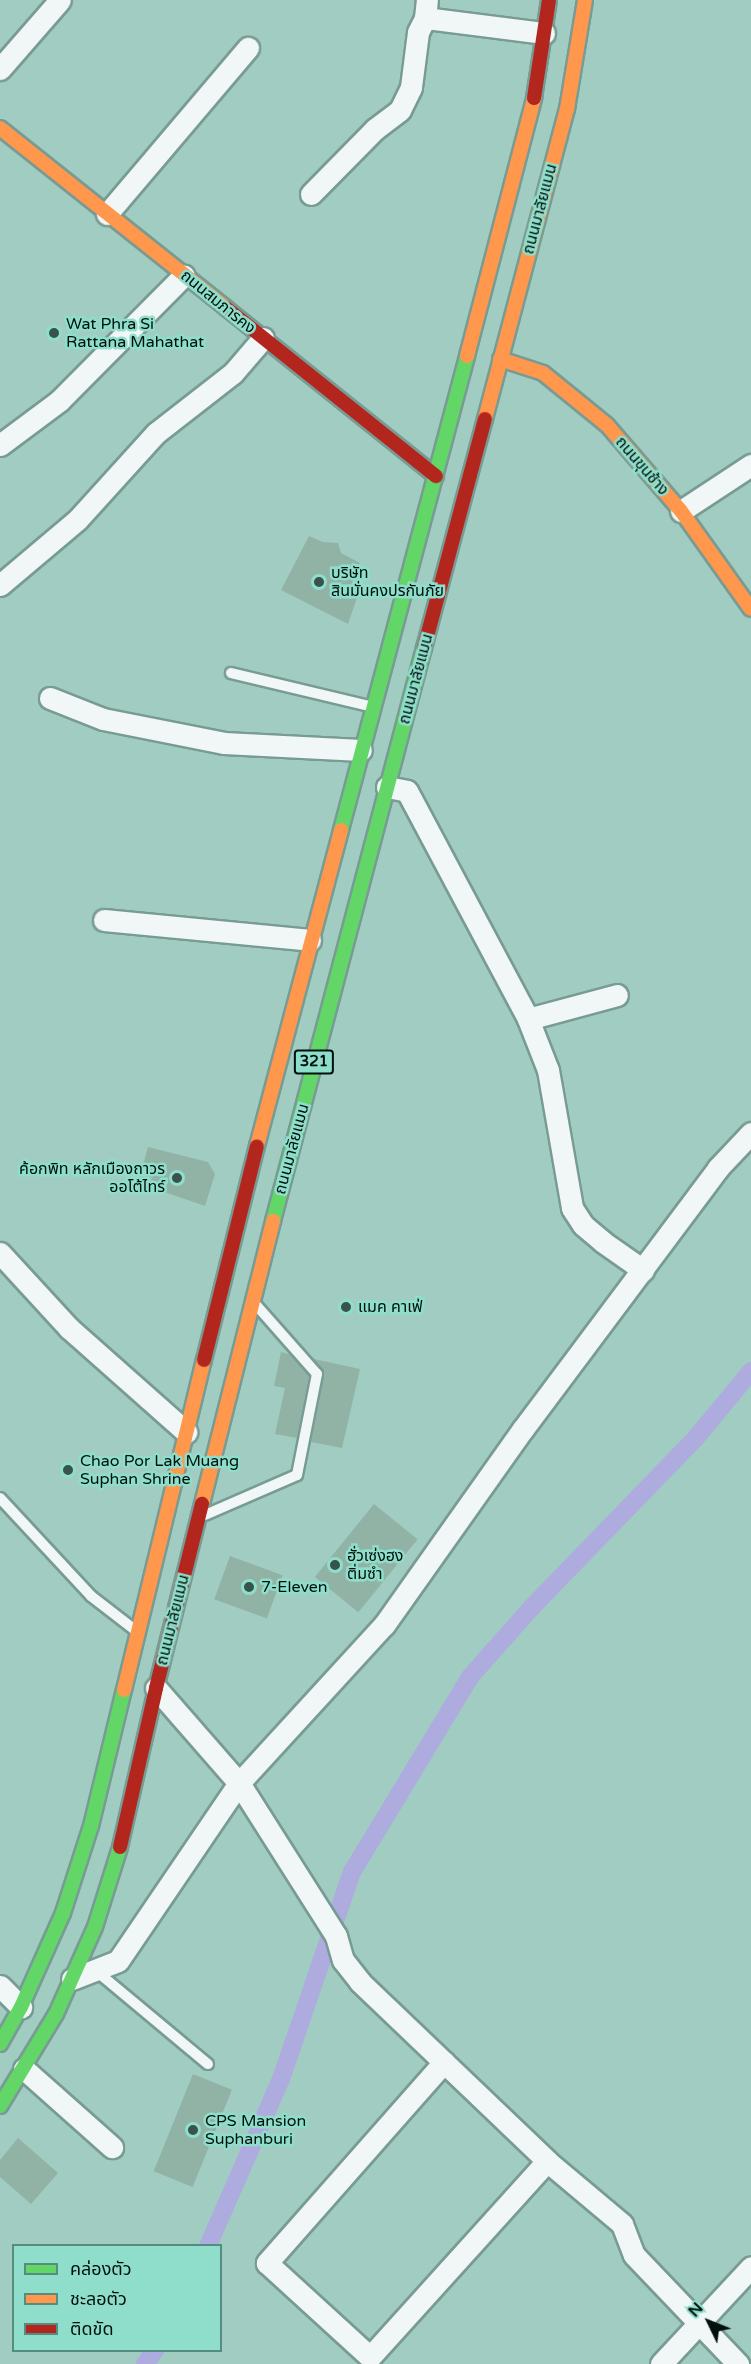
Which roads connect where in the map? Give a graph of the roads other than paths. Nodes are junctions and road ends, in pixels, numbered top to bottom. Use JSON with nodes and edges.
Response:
{"nodes":[{"id":1,"x":60,"y":0,"type":"edge"},
{"id":2,"x":549,"y":0,"type":"edge"},
{"id":3,"x":585,"y":0,"type":"edge"},
{"id":4,"x":426,"y":9,"type":"edge"},
{"id":5,"x":544,"y":33,"type":"junction"},
{"id":6,"x":248,"y":48,"type":"dead end"},
{"id":7,"x":0,"y":69,"type":"edge"},
{"id":8,"x":0,"y":128,"type":"edge"},
{"id":9,"x":310,"y":194,"type":"dead end"},
{"id":10,"x":107,"y":214,"type":"junction"},
{"id":11,"x":184,"y":275,"type":"junction"},
{"id":12,"x":263,"y":338,"type":"junction"},
{"id":13,"x":500,"y":359,"type":"junction"},
{"id":14,"x":0,"y":445,"type":"edge"},
{"id":15,"x":751,"y":465,"type":"edge"},
{"id":16,"x":436,"y":476,"type":"junction"},
{"id":17,"x":681,"y":511,"type":"junction"},
{"id":18,"x":0,"y":585,"type":"edge"},
{"id":19,"x":751,"y":609,"type":"edge"},
{"id":20,"x":231,"y":673,"type":"dead end"},
{"id":21,"x":50,"y":698,"type":"dead end"},
{"id":22,"x":373,"y":706,"type":"junction"},
{"id":23,"x":361,"y":750,"type":"junction"},
{"id":24,"x":387,"y":787,"type":"junction"},
{"id":25,"x":104,"y":920,"type":"dead end"},
{"id":26,"x":310,"y":940,"type":"junction"},
{"id":27,"x":617,"y":995,"type":"dead end"},
{"id":28,"x":528,"y":1019,"type":"junction"},
{"id":29,"x":751,"y":1133,"type":"edge"},
{"id":30,"x":265,"y":1182,"type":"junction"},
{"id":31,"x":0,"y":1253,"type":"edge"},
{"id":32,"x":643,"y":1270,"type":"junction"},
{"id":33,"x":253,"y":1302,"type":"junction"},
{"id":34,"x":186,"y":1432,"type":"junction"},
{"id":35,"x":0,"y":1498,"type":"edge"},
{"id":36,"x":199,"y":1518,"type":"junction"},
{"id":37,"x":153,"y":1637,"type":"junction"},
{"id":38,"x":156,"y":1688,"type":"junction"},
{"id":39,"x":239,"y":1783,"type":"junction"},
{"id":40,"x":95,"y":1970,"type":"junction"},
{"id":41,"x":72,"y":1979,"type":"junction"},
{"id":42,"x":0,"y":1986,"type":"edge"},
{"id":43,"x":21,"y":2007,"type":"junction"},
{"id":44,"x":0,"y":2044,"type":"edge"},
{"id":45,"x":444,"y":2062,"type":"junction"},
{"id":46,"x":208,"y":2064,"type":"dead end"},
{"id":47,"x":24,"y":2069,"type":"junction"},
{"id":48,"x":0,"y":2106,"type":"edge"},
{"id":49,"x":112,"y":2147,"type":"dead end"},
{"id":50,"x":547,"y":2161,"type":"junction"},
{"id":51,"x":751,"y":2267,"type":"edge"},
{"id":52,"x":699,"y":2323,"type":"junction"},
{"id":53,"x":661,"y":2364,"type":"edge"},
{"id":54,"x":738,"y":2364,"type":"edge"}],
"edges":[{"from":1,"to":7,"type":"street"},
{"from":2,"to":5,"type":"main road","name":"ถนนมาลัยแมน","number":"321"},
{"from":3,"to":13,"type":"main road","name":"ถนนมาลัยแมน","number":"321"},
{"from":4,"to":5,"type":"street"},
{"from":4,"to":9,"type":"street"},
{"from":5,"to":16,"type":"main road","name":"ถนนมาลัยแมน","number":"321"},
{"from":6,"to":10,"type":"street"},
{"from":8,"to":10,"type":"main road","name":"ถนนสมภารคง"},
{"from":10,"to":11,"type":"main road","name":"ถนนสมภารคง"},
{"from":11,"to":12,"type":"main road","name":"ถนนสมภารคง"},
{"from":11,"to":14,"type":"street"},
{"from":12,"to":16,"type":"main road","name":"ถนนสมภารคง"},
{"from":12,"to":18,"type":"street"},
{"from":13,"to":17,"type":"main road","name":"ถนนขุนช้าง"},
{"from":13,"to":24,"type":"main road","name":"ถนนมาลัยแมน","number":"321"},
{"from":15,"to":17,"type":"street"},
{"from":16,"to":22,"type":"main road","name":"ถนนมาลัยแมน","number":"321"},
{"from":17,"to":19,"type":"main road","name":"ถนนขุนช้าง"},
{"from":20,"to":22,"type":"lane"},
{"from":21,"to":23,"type":"street"},
{"from":22,"to":23,"type":"main road","name":"ถนนมาลัยแมน","number":"321"},
{"from":23,"to":26,"type":"main road","name":"ถนนมาลัยแมน","number":"321"},
{"from":24,"to":28,"type":"street"},
{"from":24,"to":30,"type":"main road","name":"ถนนมาลัยแมน","number":"321"},
{"from":25,"to":26,"type":"street"},
{"from":26,"to":30,"type":"main road","name":"ถนนมาลัยแมน","number":"321"},
{"from":27,"to":28,"type":"street"},
{"from":28,"to":32,"type":"street"},
{"from":29,"to":32,"type":"street"},
{"from":30,"to":33,"type":"main road","name":"ถนนมาลัยแมน","number":"321"},
{"from":30,"to":34,"type":"main road","name":"ถนนมาลัยแมน","number":"321"},
{"from":31,"to":34,"type":"street"},
{"from":32,"to":39,"type":"street"},
{"from":33,"to":36,"type":"main road","name":"ถนนมาลัยแมน","number":"321"},
{"from":33,"to":36,"type":"lane"},
{"from":34,"to":37,"type":"main road","name":"ถนนมาลัยแมน","number":"321"},
{"from":35,"to":37,"type":"lane"},
{"from":36,"to":37,"type":"main road","name":"ถนนมาลัยแมน","number":"321"},
{"from":37,"to":38,"type":"main road","name":"ถนนมาลัยแมน","number":"321"},
{"from":37,"to":43,"type":"main road","name":"ถนนมาลัยแมน","number":"321"},
{"from":38,"to":39,"type":"street"},
{"from":38,"to":41,"type":"main road","name":"ถนนมาลัยแมน","number":"321"},
{"from":39,"to":40,"type":"street"},
{"from":39,"to":45,"type":"street"},
{"from":40,"to":41,"type":"street"},
{"from":40,"to":46,"type":"lane"},
{"from":41,"to":47,"type":"main road","name":"ถนนมาลัยแมน","number":"321"},
{"from":42,"to":43,"type":"street"},
{"from":43,"to":44,"type":"main road","name":"ถนนมาลัยแมน","number":"321"},
{"from":45,"to":50,"type":"street"},
{"from":45,"to":50,"type":"street"},
{"from":47,"to":48,"type":"main road","name":"ถนนมาลัยแมน","number":"321"},
{"from":47,"to":49,"type":"street"},
{"from":50,"to":52,"type":"street"},
{"from":51,"to":52,"type":"street"},
{"from":52,"to":53,"type":"street"},
{"from":52,"to":54,"type":"street"}]}
